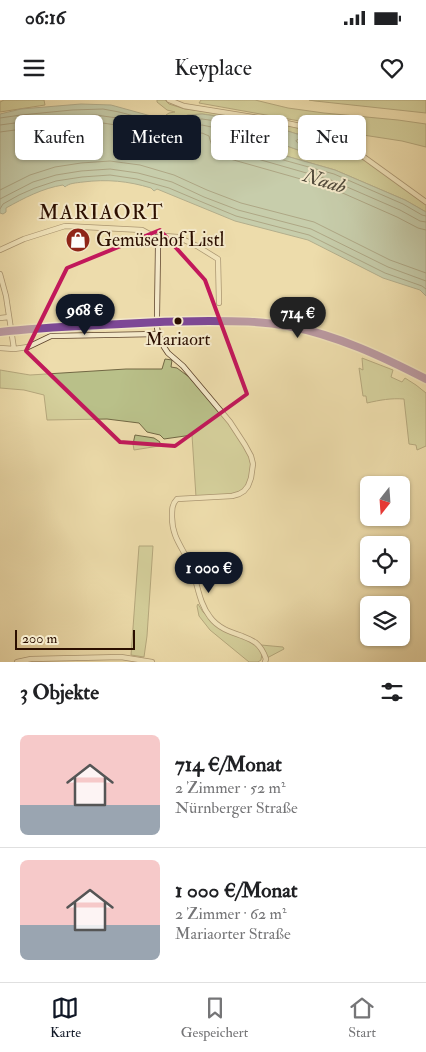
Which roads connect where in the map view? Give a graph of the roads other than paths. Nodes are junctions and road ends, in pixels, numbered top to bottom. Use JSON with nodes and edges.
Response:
{"nodes":[{"id":1,"x":169,"y":100,"type":"edge"},
{"id":2,"x":426,"y":202,"type":"edge"},
{"id":3,"x":155,"y":237,"type":"junction"},
{"id":4,"x":0,"y":250,"type":"edge"},
{"id":5,"x":0,"y":274,"type":"edge"},
{"id":6,"x":219,"y":303,"type":"dead end"},
{"id":7,"x":9,"y":317,"type":"junction"},
{"id":8,"x":157,"y":317,"type":"dead end"},
{"id":9,"x":0,"y":318,"type":"edge"},
{"id":10,"x":157,"y":327,"type":"dead end"},
{"id":11,"x":11,"y":331,"type":"junction"},
{"id":12,"x":0,"y":332,"type":"edge"},
{"id":13,"x":158,"y":334,"type":"junction"},
{"id":14,"x":0,"y":348,"type":"edge"},
{"id":15,"x":14,"y":349,"type":"junction"},
{"id":16,"x":426,"y":379,"type":"edge"},
{"id":17,"x":18,"y":662,"type":"edge"},
{"id":18,"x":152,"y":662,"type":"edge"},
{"id":19,"x":265,"y":662,"type":"edge"}],
"edges":[{"from":1,"to":2,"type":"street"},
{"from":3,"to":4,"type":"street"},
{"from":3,"to":6,"type":"street"},
{"from":3,"to":8,"type":"street"},
{"from":5,"to":7,"type":"street"},
{"from":7,"to":9,"type":"street"},
{"from":7,"to":11,"type":"street"},
{"from":10,"to":13,"type":"street"},
{"from":11,"to":12,"type":"main road"},
{"from":11,"to":15,"type":"street"},
{"from":11,"to":16,"type":"main road"},
{"from":13,"to":15,"type":"street"},
{"from":13,"to":19,"type":"street"},
{"from":14,"to":15,"type":"street"},
{"from":17,"to":18,"type":"street"}]}
